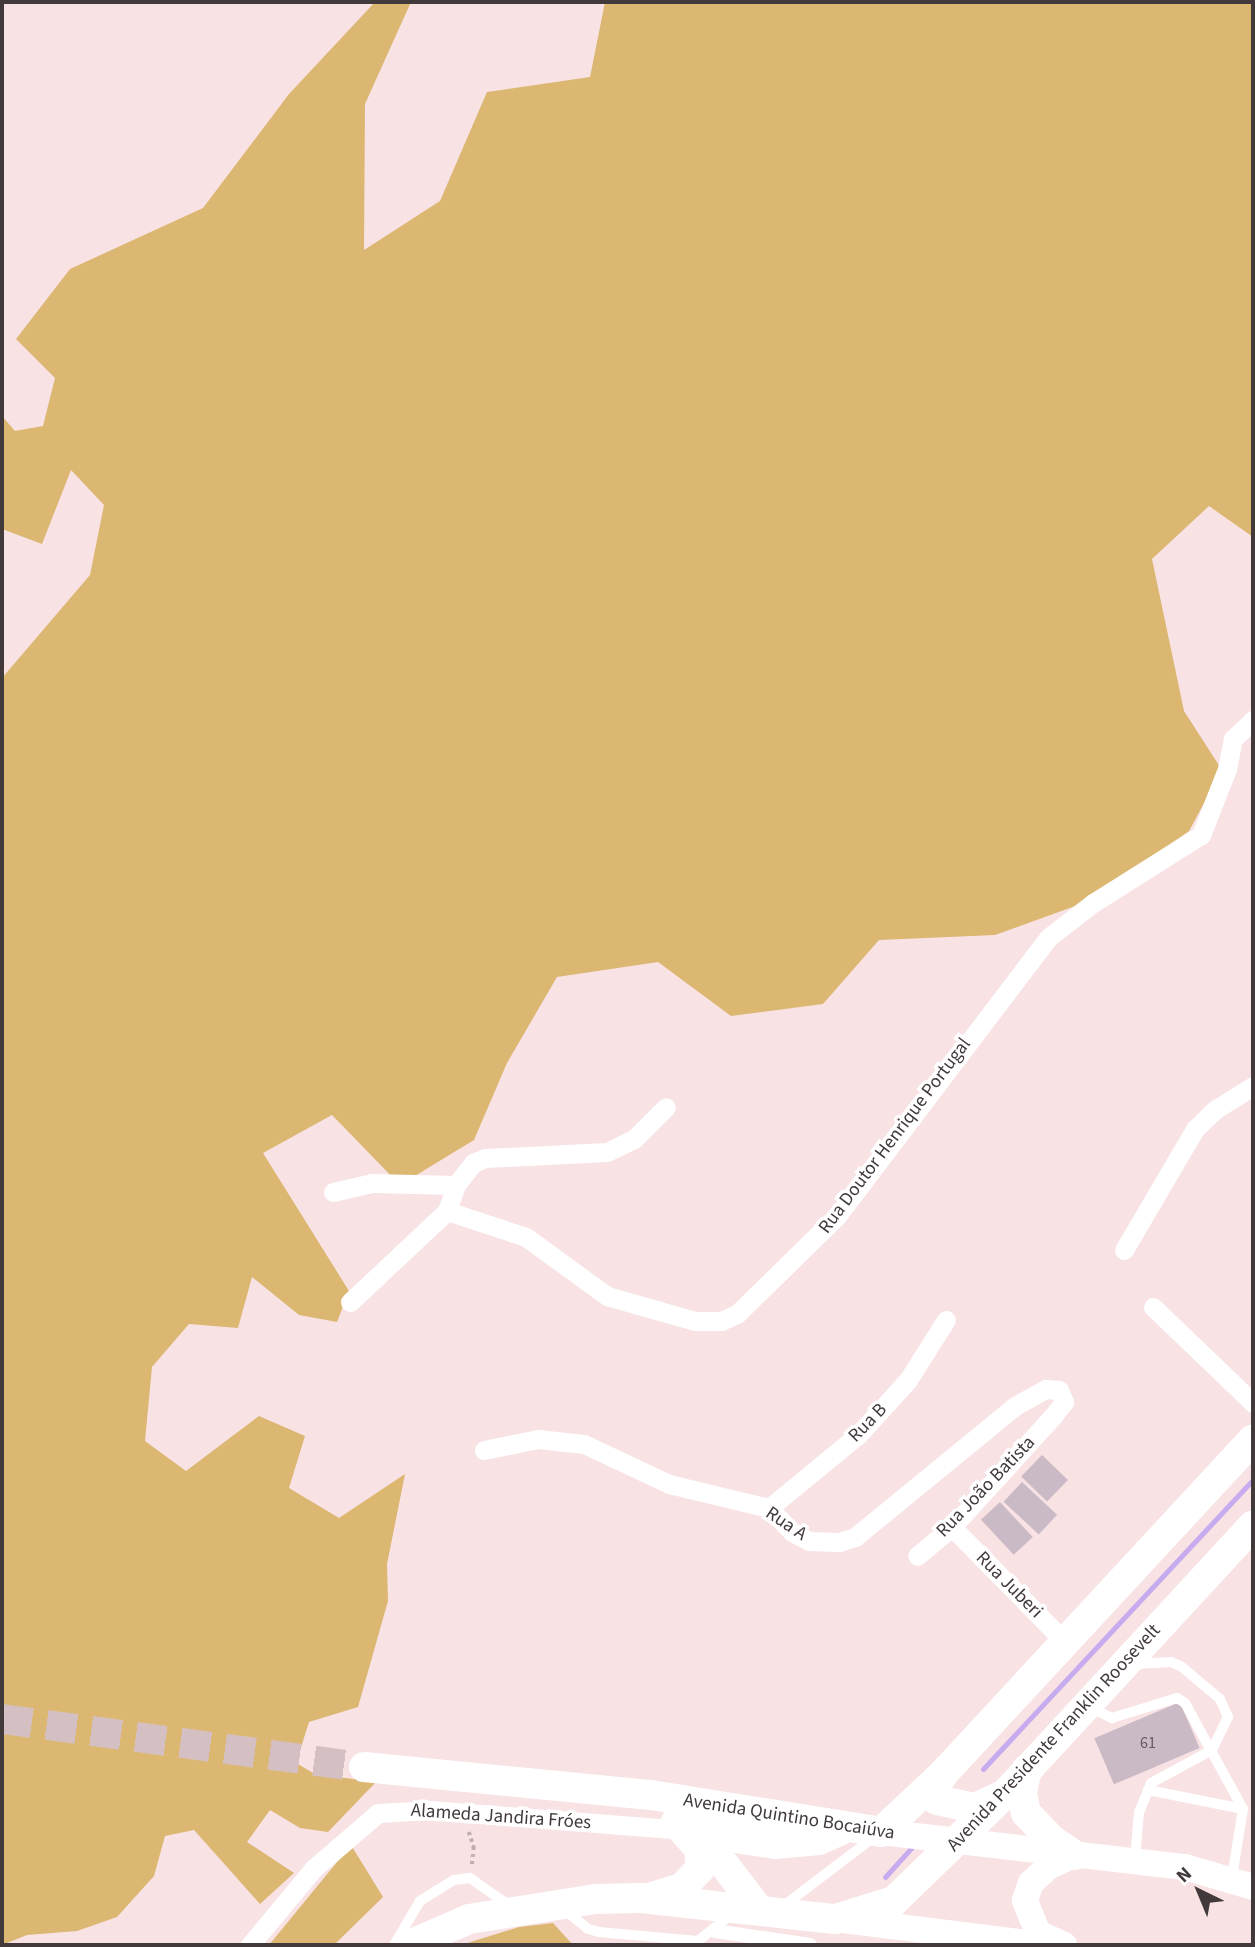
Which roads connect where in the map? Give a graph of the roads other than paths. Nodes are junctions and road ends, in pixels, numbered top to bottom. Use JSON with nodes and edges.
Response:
{"nodes":[{"id":1,"x":1253,"y":720,"type":"edge"},
{"id":2,"x":1253,"y":1086,"type":"edge"},
{"id":3,"x":666,"y":1107,"type":"dead end"},
{"id":4,"x":456,"y":1185,"type":"junction"},
{"id":5,"x":333,"y":1192,"type":"dead end"},
{"id":6,"x":447,"y":1211,"type":"junction"},
{"id":7,"x":1124,"y":1250,"type":"dead end"},
{"id":8,"x":350,"y":1302,"type":"dead end"},
{"id":9,"x":1153,"y":1307,"type":"dead end"},
{"id":10,"x":946,"y":1320,"type":"dead end"},
{"id":11,"x":1253,"y":1403,"type":"edge"},
{"id":12,"x":1053,"y":1416,"type":"joint"},
{"id":13,"x":1253,"y":1439,"type":"edge"},
{"id":14,"x":484,"y":1450,"type":"dead end"},
{"id":15,"x":769,"y":1508,"type":"junction"},
{"id":16,"x":1253,"y":1525,"type":"edge"},
{"id":17,"x":953,"y":1527,"type":"junction"},
{"id":18,"x":916,"y":1556,"type":"dead end"},
{"id":19,"x":1065,"y":1642,"type":"junction"},
{"id":20,"x":1124,"y":1664,"type":"junction"},
{"id":21,"x":1087,"y":1705,"type":"junction"},
{"id":22,"x":1212,"y":1751,"type":"junction"},
{"id":23,"x":364,"y":1768,"type":"tunnel mouth"},
{"id":24,"x":1027,"y":1769,"type":"junction"},
{"id":25,"x":943,"y":1774,"type":"junction"},
{"id":26,"x":1148,"y":1790,"type":"junction"},
{"id":27,"x":1006,"y":1793,"type":"junction"},
{"id":28,"x":651,"y":1795,"type":"junction"},
{"id":29,"x":1243,"y":1809,"type":"junction"},
{"id":30,"x":845,"y":1829,"type":"junction"},
{"id":31,"x":692,"y":1831,"type":"junction"},
{"id":32,"x":881,"y":1832,"type":"junction"},
{"id":33,"x":960,"y":1840,"type":"junction"},
{"id":34,"x":1074,"y":1855,"type":"junction"},
{"id":35,"x":1135,"y":1860,"type":"junction"},
{"id":36,"x":1247,"y":1883,"type":"edge"},
{"id":37,"x":641,"y":1898,"type":"junction"},
{"id":38,"x":558,"y":1903,"type":"junction"},
{"id":39,"x":515,"y":1909,"type":"junction"},
{"id":40,"x":758,"y":1910,"type":"junction"},
{"id":41,"x":835,"y":1919,"type":"junction"},
{"id":42,"x":715,"y":1931,"type":"junction"},
{"id":43,"x":250,"y":1945,"type":"edge"},
{"id":44,"x":394,"y":1945,"type":"edge"},
{"id":45,"x":409,"y":1945,"type":"edge"},
{"id":46,"x":810,"y":1945,"type":"edge"},
{"id":47,"x":1045,"y":1945,"type":"edge"},
{"id":48,"x":1064,"y":1945,"type":"edge"}],
"edges":[{"from":1,"to":6,"type":"street","name":"Rua Doutor Henrique Portugal"},
{"from":2,"to":7,"type":"street"},
{"from":3,"to":4,"type":"street"},
{"from":4,"to":5,"type":"street"},
{"from":4,"to":6,"type":"street"},
{"from":6,"to":8,"type":"street"},
{"from":9,"to":11,"type":"street"},
{"from":10,"to":15,"type":"street","name":"Rua B"},
{"from":12,"to":15,"type":"street","name":"Rua A"},
{"from":12,"to":17,"type":"street","name":"Rua João Batista"},
{"from":13,"to":19,"type":"main road"},
{"from":14,"to":15,"type":"street","name":"Rua A"},
{"from":16,"to":20,"type":"main road","name":"Avenida Presidente Franklin Roosevelt"},
{"from":17,"to":18,"type":"street","name":"Rua João Batista"},
{"from":17,"to":19,"type":"street","name":"Rua Juberi"},
{"from":19,"to":25,"type":"main road"},
{"from":20,"to":21,"type":"main road","name":"Avenida Presidente Franklin Roosevelt"},
{"from":20,"to":22,"type":"lane"},
{"from":21,"to":22,"type":"lane"},
{"from":21,"to":24,"type":"main road","name":"Avenida Presidente Franklin Roosevelt"},
{"from":22,"to":26,"type":"lane"},
{"from":22,"to":29,"type":"lane"},
{"from":23,"to":28,"type":"main road","name":"Avenida Quintino Bocaiúva"},
{"from":24,"to":27,"type":"main road","name":"Avenida Presidente Franklin Roosevelt"},
{"from":24,"to":34,"type":"main road"},
{"from":25,"to":27,"type":"main road"},
{"from":25,"to":32,"type":"main road"},
{"from":26,"to":29,"type":"lane"},
{"from":26,"to":35,"type":"lane"},
{"from":27,"to":33,"type":"main road","name":"Avenida Presidente Franklin Roosevelt"},
{"from":28,"to":30,"type":"main road","name":"Avenida Quintino Bocaiúva"},
{"from":28,"to":31,"type":"main road"},
{"from":29,"to":36,"type":"lane"},
{"from":30,"to":31,"type":"main road"},
{"from":30,"to":32,"type":"main road","name":"Avenida Quintino Bocaiúva"},
{"from":31,"to":37,"type":"main road"},
{"from":31,"to":40,"type":"main road"},
{"from":31,"to":43,"type":"street","name":"Alameda Jandira Fróes"},
{"from":32,"to":33,"type":"main road","name":"Avenida Quintino Bocaiúva"},
{"from":32,"to":40,"type":"lane"},
{"from":33,"to":34,"type":"main road","name":"Avenida Quintino Bocaiúva"},
{"from":33,"to":41,"type":"main road","name":"Avenida Presidente Franklin Roosevelt"},
{"from":34,"to":35,"type":"main road","name":"Avenida Quintino Bocaiúva"},
{"from":34,"to":48,"type":"main road"},
{"from":35,"to":36,"type":"main road","name":"Avenida Quintino Bocaiúva"},
{"from":37,"to":38,"type":"main road"},
{"from":37,"to":40,"type":"main road"},
{"from":38,"to":39,"type":"main road"},
{"from":38,"to":42,"type":"lane"},
{"from":39,"to":44,"type":"lane"},
{"from":39,"to":45,"type":"main road"},
{"from":40,"to":41,"type":"main road"},
{"from":40,"to":42,"type":"lane"},
{"from":41,"to":47,"type":"main road"},
{"from":42,"to":46,"type":"street"}]}
